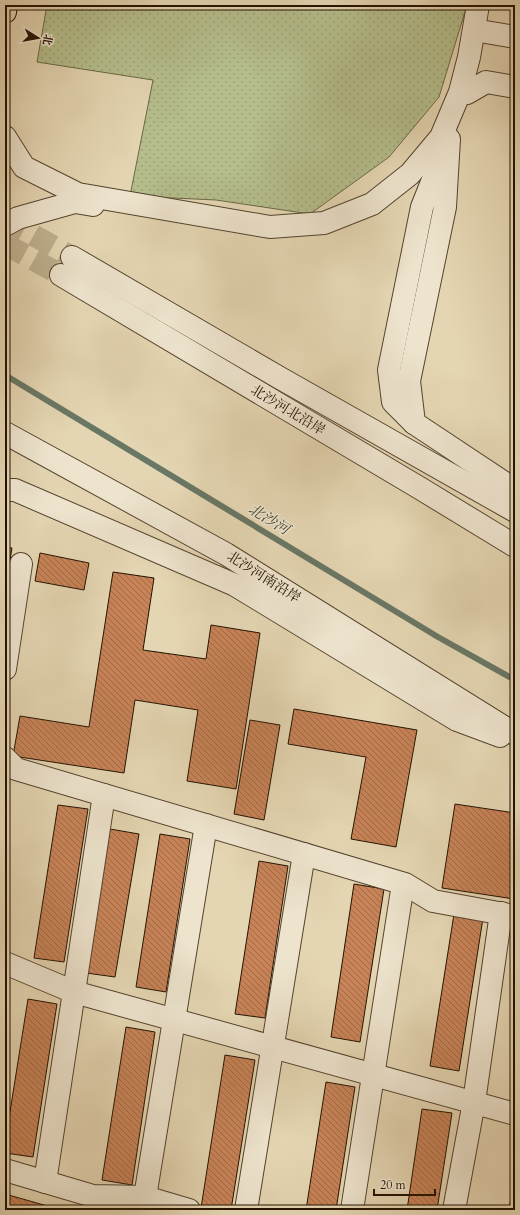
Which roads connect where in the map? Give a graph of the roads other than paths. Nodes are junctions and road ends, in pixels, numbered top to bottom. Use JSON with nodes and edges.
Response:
{"nodes":[{"id":1,"x":6,"y":5,"type":"edge"},
{"id":2,"x":5,"y":12,"type":"edge"},
{"id":3,"x":479,"y":19,"type":"edge"},
{"id":4,"x":515,"y":29,"type":"edge"},
{"id":5,"x":515,"y":37,"type":"edge"},
{"id":6,"x":476,"y":69,"type":"junction"},
{"id":7,"x":515,"y":87,"type":"edge"},
{"id":8,"x":5,"y":137,"type":"edge"},
{"id":9,"x":449,"y":139,"type":"junction"},
{"id":10,"x":5,"y":226,"type":"edge"},
{"id":11,"x":72,"y":257,"type":"tunnel mouth"},
{"id":12,"x":61,"y":275,"type":"tunnel mouth"},
{"id":13,"x":5,"y":433,"type":"edge"},
{"id":14,"x":5,"y":490,"type":"edge"},
{"id":15,"x":515,"y":490,"type":"edge"},
{"id":16,"x":515,"y":511,"type":"edge"},
{"id":17,"x":515,"y":546,"type":"edge"},
{"id":18,"x":22,"y":564,"type":"dead end"},
{"id":19,"x":5,"y":669,"type":"edge"},
{"id":20,"x":515,"y":734,"type":"edge"},
{"id":21,"x":515,"y":741,"type":"edge"},
{"id":22,"x":5,"y":758,"type":"edge"},
{"id":23,"x":104,"y":795,"type":"junction"},
{"id":24,"x":206,"y":825,"type":"junction"},
{"id":25,"x":304,"y":854,"type":"junction"},
{"id":26,"x":403,"y":884,"type":"junction"},
{"id":27,"x":508,"y":914,"type":"edge"},
{"id":28,"x":5,"y":963,"type":"edge"},
{"id":29,"x":74,"y":992,"type":"junction"},
{"id":30,"x":174,"y":1020,"type":"junction"},
{"id":31,"x":273,"y":1047,"type":"junction"},
{"id":32,"x":373,"y":1074,"type":"junction"},
{"id":33,"x":474,"y":1102,"type":"junction"},
{"id":34,"x":515,"y":1114,"type":"edge"},
{"id":35,"x":5,"y":1170,"type":"edge"},
{"id":36,"x":45,"y":1182,"type":"junction"},
{"id":37,"x":146,"y":1198,"type":"junction"},
{"id":38,"x":189,"y":1210,"type":"edge"},
{"id":39,"x":246,"y":1210,"type":"edge"},
{"id":40,"x":352,"y":1210,"type":"edge"},
{"id":41,"x":454,"y":1210,"type":"edge"}],
"edges":[{"from":1,"to":2,"type":"main road"},
{"from":3,"to":4,"type":"street"},
{"from":3,"to":5,"type":"street"},
{"from":3,"to":6,"type":"street"},
{"from":6,"to":7,"type":"street"},
{"from":6,"to":8,"type":"street"},
{"from":6,"to":9,"type":"street"},
{"from":9,"to":10,"type":"street"},
{"from":9,"to":15,"type":"street"},
{"from":11,"to":16,"type":"street"},
{"from":12,"to":17,"type":"street","name":"北沙河北沿岸"},
{"from":13,"to":20,"type":"street","name":"北沙河南沿岸"},
{"from":14,"to":21,"type":"street"},
{"from":18,"to":19,"type":"street"},
{"from":22,"to":23,"type":"street"},
{"from":23,"to":24,"type":"street"},
{"from":23,"to":29,"type":"street"},
{"from":24,"to":25,"type":"street"},
{"from":24,"to":30,"type":"street"},
{"from":25,"to":26,"type":"street"},
{"from":25,"to":31,"type":"street"},
{"from":26,"to":27,"type":"street"},
{"from":26,"to":32,"type":"street"},
{"from":27,"to":33,"type":"street"},
{"from":28,"to":29,"type":"street"},
{"from":29,"to":30,"type":"street"},
{"from":29,"to":36,"type":"street"},
{"from":30,"to":31,"type":"street"},
{"from":30,"to":37,"type":"street"},
{"from":31,"to":32,"type":"street"},
{"from":31,"to":39,"type":"street"},
{"from":32,"to":33,"type":"street"},
{"from":32,"to":40,"type":"street"},
{"from":33,"to":34,"type":"street"},
{"from":33,"to":41,"type":"street"},
{"from":35,"to":36,"type":"street"},
{"from":36,"to":37,"type":"street"},
{"from":37,"to":38,"type":"street"}]}
